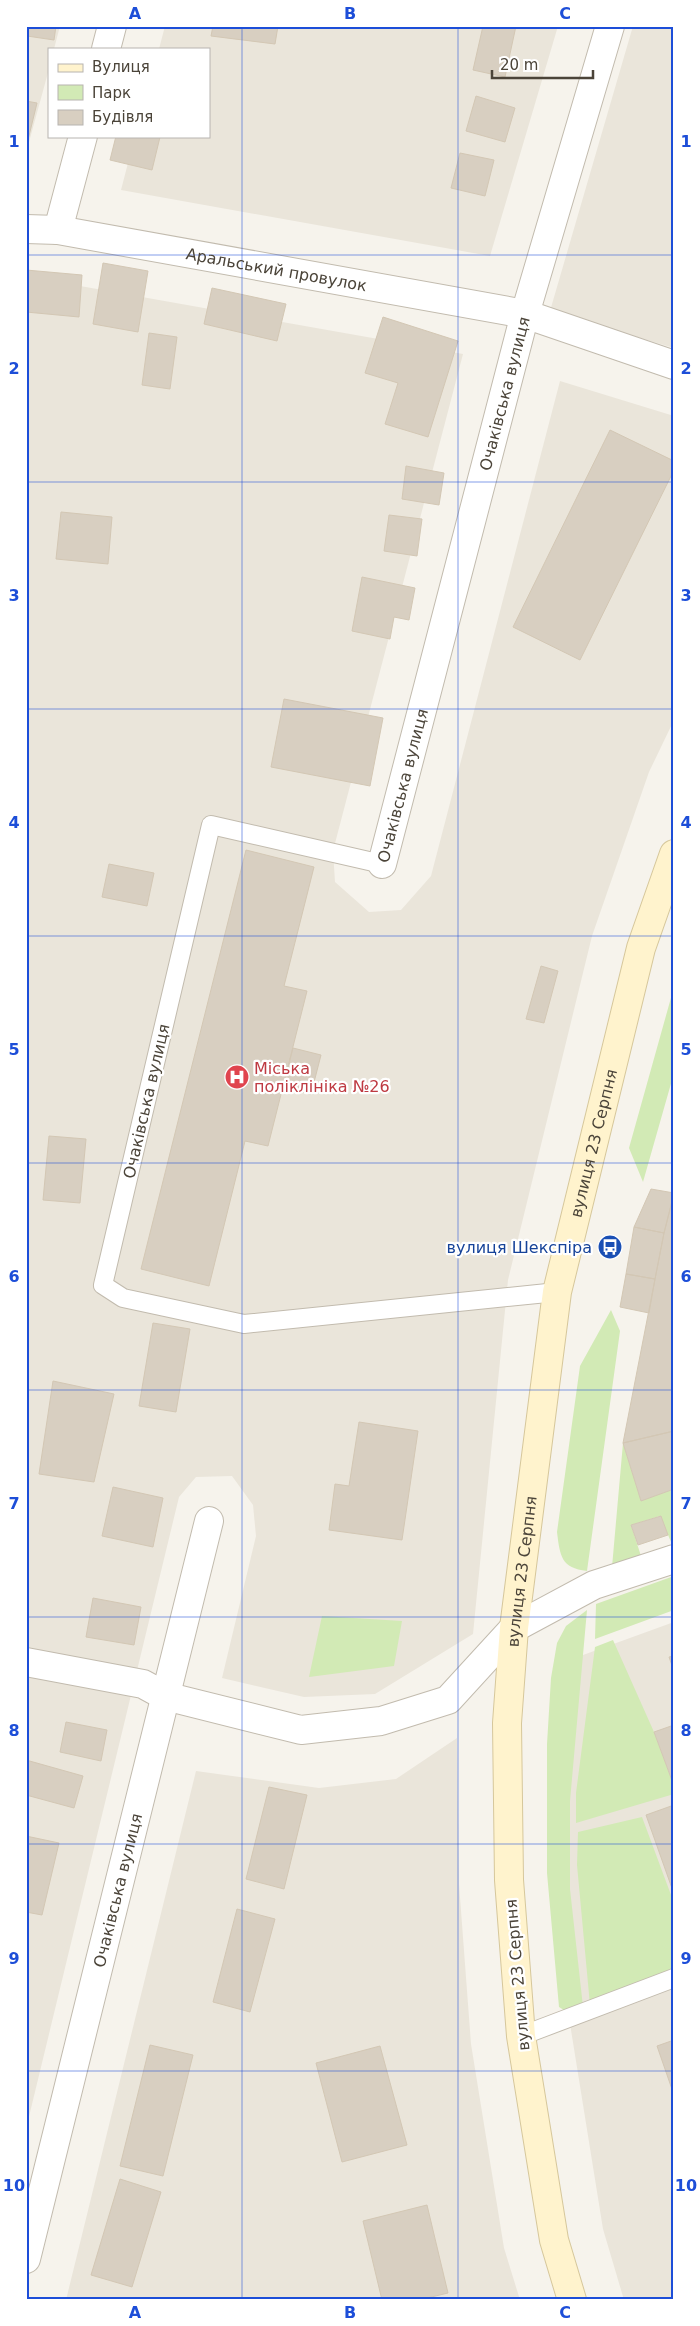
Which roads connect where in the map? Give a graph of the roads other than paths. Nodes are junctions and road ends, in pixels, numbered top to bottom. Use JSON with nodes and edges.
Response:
{"nodes":[{"id":1,"x":112,"y":26,"type":"edge"},
{"id":2,"x":610,"y":26,"type":"edge"},
{"id":3,"x":106,"y":48,"type":"edge"},
{"id":4,"x":82,"y":138,"type":"edge"},
{"id":5,"x":26,"y":229,"type":"edge"},
{"id":6,"x":58,"y":230,"type":"junction"},
{"id":7,"x":526,"y":314,"type":"junction"},
{"id":8,"x":674,"y":365,"type":"edge"},
{"id":9,"x":674,"y":854,"type":"edge"},
{"id":10,"x":382,"y":864,"type":"joint"},
{"id":11,"x":557,"y":1292,"type":"junction"},
{"id":12,"x":209,"y":1521,"type":"dead end"},
{"id":13,"x":674,"y":1559,"type":"edge"},
{"id":14,"x":514,"y":1628,"type":"junction"},
{"id":15,"x":26,"y":1662,"type":"edge"},
{"id":16,"x":165,"y":1696,"type":"junction"},
{"id":17,"x":674,"y":1978,"type":"edge"},
{"id":18,"x":521,"y":2036,"type":"junction"},
{"id":19,"x":26,"y":2259,"type":"edge"},
{"id":20,"x":572,"y":2300,"type":"edge"}],
"edges":[{"from":1,"to":3,"type":"street"},
{"from":2,"to":7,"type":"street","name":"Очаківська вулиця"},
{"from":4,"to":6,"type":"street"},
{"from":5,"to":6,"type":"street","name":"Аральський провулок"},
{"from":6,"to":7,"type":"street","name":"Аральський провулок"},
{"from":7,"to":8,"type":"street","name":"Аральський провулок"},
{"from":7,"to":10,"type":"street","name":"Очаківська вулиця"},
{"from":9,"to":11,"type":"street","name":"вулиця 23 Серпня"},
{"from":10,"to":11,"type":"lane","name":"Очаківська вулиця"},
{"from":11,"to":14,"type":"street","name":"вулиця 23 Серпня"},
{"from":12,"to":16,"type":"street","name":"Очаківська вулиця"},
{"from":13,"to":14,"type":"street"},
{"from":14,"to":16,"type":"street"},
{"from":14,"to":18,"type":"street","name":"вулиця 23 Серпня"},
{"from":15,"to":16,"type":"street"},
{"from":16,"to":19,"type":"street","name":"Очаківська вулиця"},
{"from":17,"to":18,"type":"lane"},
{"from":18,"to":20,"type":"street","name":"вулиця 23 Серпня"}]}
